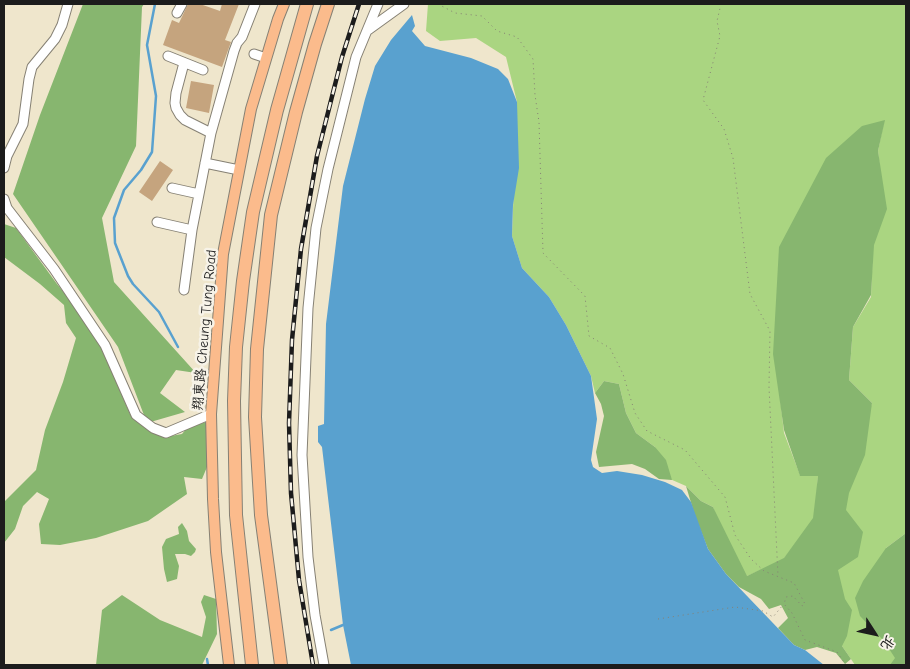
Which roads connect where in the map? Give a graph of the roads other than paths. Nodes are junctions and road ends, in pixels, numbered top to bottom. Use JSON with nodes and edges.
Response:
{"nodes":[{"id":1,"x":68,"y":4,"type":"edge"},
{"id":2,"x":182,"y":4,"type":"edge"},
{"id":3,"x":255,"y":4,"type":"edge"},
{"id":4,"x":284,"y":4,"type":"edge"},
{"id":5,"x":307,"y":4,"type":"edge"},
{"id":6,"x":328,"y":4,"type":"edge"},
{"id":7,"x":378,"y":4,"type":"edge"},
{"id":8,"x":404,"y":4,"type":"edge"},
{"id":9,"x":178,"y":13,"type":"dead end"},
{"id":10,"x":367,"y":31,"type":"junction"},
{"id":11,"x":254,"y":54,"type":"dead end"},
{"id":12,"x":168,"y":56,"type":"dead end"},
{"id":13,"x":266,"y":58,"type":"junction"},
{"id":14,"x":184,"y":63,"type":"junction"},
{"id":15,"x":203,"y":70,"type":"dead end"},
{"id":16,"x":211,"y":133,"type":"junction"},
{"id":17,"x":205,"y":163,"type":"junction"},
{"id":18,"x":4,"y":168,"type":"edge"},
{"id":19,"x":239,"y":170,"type":"junction"},
{"id":20,"x":172,"y":188,"type":"dead end"},
{"id":21,"x":199,"y":194,"type":"junction"},
{"id":22,"x":4,"y":198,"type":"edge"},
{"id":23,"x":157,"y":222,"type":"dead end"},
{"id":24,"x":192,"y":230,"type":"junction"},
{"id":25,"x":184,"y":290,"type":"dead end"},
{"id":26,"x":211,"y":414,"type":"junction"},
{"id":27,"x":229,"y":665,"type":"edge"},
{"id":28,"x":252,"y":665,"type":"edge"},
{"id":29,"x":281,"y":665,"type":"edge"},
{"id":30,"x":324,"y":665,"type":"edge"}],
"edges":[{"from":1,"to":18,"type":"lane"},
{"from":2,"to":9,"type":"lane"},
{"from":3,"to":16,"type":"lane"},
{"from":4,"to":13,"type":"main road","name":"翔東路 Cheung Tung Road"},
{"from":5,"to":28,"type":"highway"},
{"from":6,"to":29,"type":"highway"},
{"from":7,"to":10,"type":"lane"},
{"from":8,"to":10,"type":"lane"},
{"from":10,"to":30,"type":"lane"},
{"from":11,"to":13,"type":"lane"},
{"from":12,"to":14,"type":"lane"},
{"from":13,"to":19,"type":"main road","name":"翔東路 Cheung Tung Road"},
{"from":14,"to":15,"type":"lane"},
{"from":14,"to":16,"type":"lane"},
{"from":16,"to":17,"type":"lane"},
{"from":17,"to":19,"type":"lane"},
{"from":17,"to":21,"type":"lane"},
{"from":19,"to":26,"type":"main road","name":"翔東路 Cheung Tung Road"},
{"from":20,"to":21,"type":"lane"},
{"from":21,"to":24,"type":"lane"},
{"from":22,"to":26,"type":"lane"},
{"from":23,"to":24,"type":"lane"},
{"from":24,"to":25,"type":"lane"},
{"from":26,"to":27,"type":"main road","name":"翔東路 Cheung Tung Road"}]}
